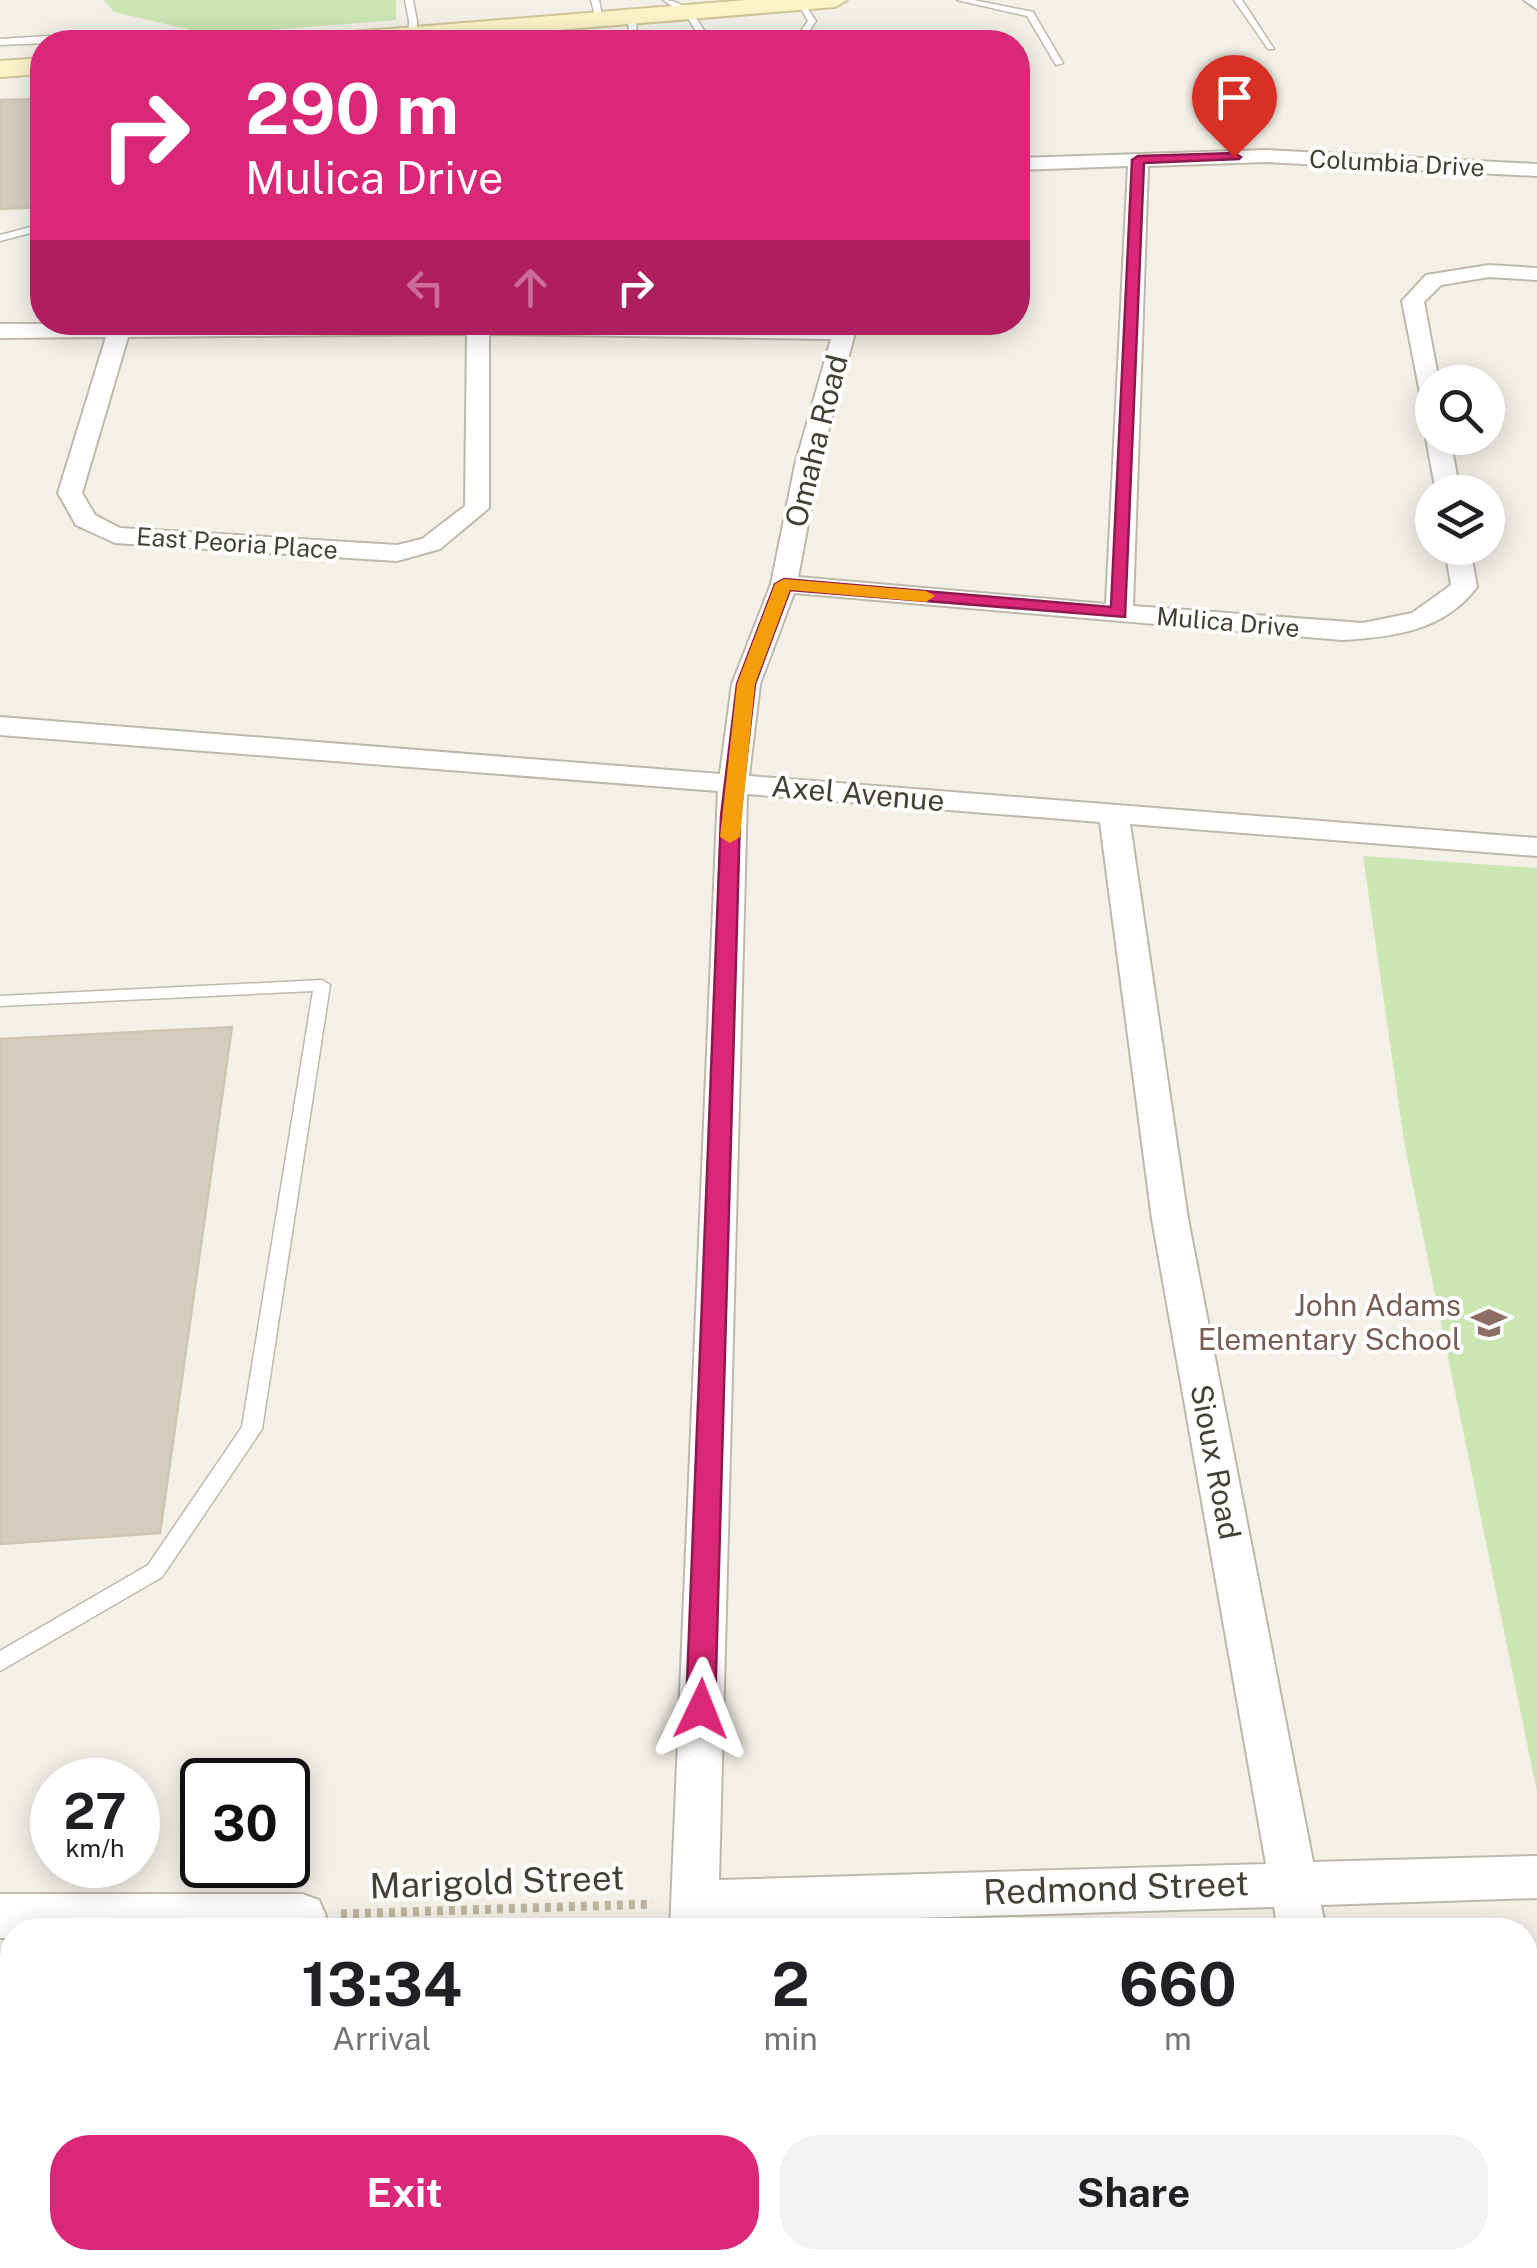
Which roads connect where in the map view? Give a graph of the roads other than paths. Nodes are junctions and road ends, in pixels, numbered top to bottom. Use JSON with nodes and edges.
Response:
{"nodes":[{"id":1,"x":409,"y":0,"type":"edge"},
{"id":2,"x":666,"y":0,"type":"edge"},
{"id":3,"x":835,"y":0,"type":"edge"},
{"id":4,"x":962,"y":0,"type":"edge"},
{"id":5,"x":1238,"y":0,"type":"edge"},
{"id":6,"x":802,"y":3,"type":"junction"},
{"id":7,"x":690,"y":13,"type":"junction"},
{"id":8,"x":602,"y":21,"type":"edge"},
{"id":9,"x":412,"y":30,"type":"edge"},
{"id":10,"x":521,"y":30,"type":"edge"},
{"id":11,"x":643,"y":30,"type":"edge"},
{"id":12,"x":701,"y":30,"type":"edge"},
{"id":13,"x":806,"y":30,"type":"edge"},
{"id":14,"x":30,"y":40,"type":"edge"},
{"id":15,"x":0,"y":42,"type":"edge"},
{"id":16,"x":1271,"y":46,"type":"dead end"},
{"id":17,"x":1059,"y":63,"type":"dead end"},
{"id":18,"x":30,"y":67,"type":"edge"},
{"id":19,"x":0,"y":70,"type":"edge"},
{"id":20,"x":1138,"y":160,"type":"junction"},
{"id":21,"x":1030,"y":164,"type":"edge"},
{"id":22,"x":1537,"y":170,"type":"edge"},
{"id":23,"x":30,"y":230,"type":"edge"},
{"id":24,"x":0,"y":238,"type":"edge"},
{"id":25,"x":1537,"y":274,"type":"edge"},
{"id":26,"x":0,"y":331,"type":"edge"},
{"id":27,"x":30,"y":331,"type":"edge"},
{"id":28,"x":118,"y":335,"type":"edge"},
{"id":29,"x":478,"y":335,"type":"edge"},
{"id":30,"x":843,"y":335,"type":"edge"},
{"id":31,"x":1424,"y":365,"type":"edge"},
{"id":32,"x":1461,"y":565,"type":"edge"},
{"id":33,"x":784,"y":584,"type":"junction"},
{"id":34,"x":1119,"y":613,"type":"junction"},
{"id":35,"x":0,"y":726,"type":"edge"},
{"id":36,"x":734,"y":784,"type":"junction"},
{"id":37,"x":1114,"y":814,"type":"junction"},
{"id":38,"x":1537,"y":847,"type":"edge"},
{"id":39,"x":0,"y":1001,"type":"edge"},
{"id":40,"x":0,"y":1662,"type":"edge"},
{"id":41,"x":1537,"y":1877,"type":"edge"},
{"id":42,"x":1293,"y":1882,"type":"junction"},
{"id":43,"x":0,"y":1916,"type":"edge"},
{"id":44,"x":694,"y":1917,"type":"edge"},
{"id":45,"x":86,"y":1918,"type":"edge"},
{"id":46,"x":1300,"y":1918,"type":"edge"}],
"edges":[{"from":1,"to":9,"type":"lane"},
{"from":2,"to":7,"type":"lane"},
{"from":3,"to":6,"type":"main road"},
{"from":4,"to":17,"type":"lane"},
{"from":5,"to":16,"type":"lane"},
{"from":6,"to":7,"type":"main road"},
{"from":6,"to":13,"type":"lane"},
{"from":7,"to":11,"type":"main road"},
{"from":7,"to":12,"type":"lane"},
{"from":8,"to":10,"type":"main road"},
{"from":14,"to":15,"type":"lane"},
{"from":18,"to":19,"type":"main road"},
{"from":20,"to":21,"type":"street","name":"Columbia Drive"},
{"from":20,"to":22,"type":"street","name":"Columbia Drive"},
{"from":20,"to":34,"type":"street"},
{"from":23,"to":24,"type":"lane"},
{"from":25,"to":31,"type":"street"},
{"from":26,"to":27,"type":"street"},
{"from":28,"to":29,"type":"street","name":"East Peoria Place"},
{"from":30,"to":33,"type":"street","name":"Omaha Road"},
{"from":32,"to":34,"type":"street","name":"Mulica Drive"},
{"from":33,"to":34,"type":"street","name":"Mulica Drive"},
{"from":33,"to":36,"type":"street","name":"Omaha Road"},
{"from":35,"to":36,"type":"street","name":"Axel Avenue"},
{"from":36,"to":37,"type":"street","name":"Axel Avenue"},
{"from":36,"to":44,"type":"street","name":"Omaha Road"},
{"from":37,"to":38,"type":"street","name":"Axel Avenue"},
{"from":37,"to":42,"type":"street","name":"Sioux Road"},
{"from":39,"to":40,"type":"lane"},
{"from":41,"to":42,"type":"street","name":"Redmond Street"},
{"from":42,"to":44,"type":"street","name":"Redmond Street"},
{"from":42,"to":46,"type":"street","name":"Sioux Road"},
{"from":43,"to":45,"type":"street"}]}
